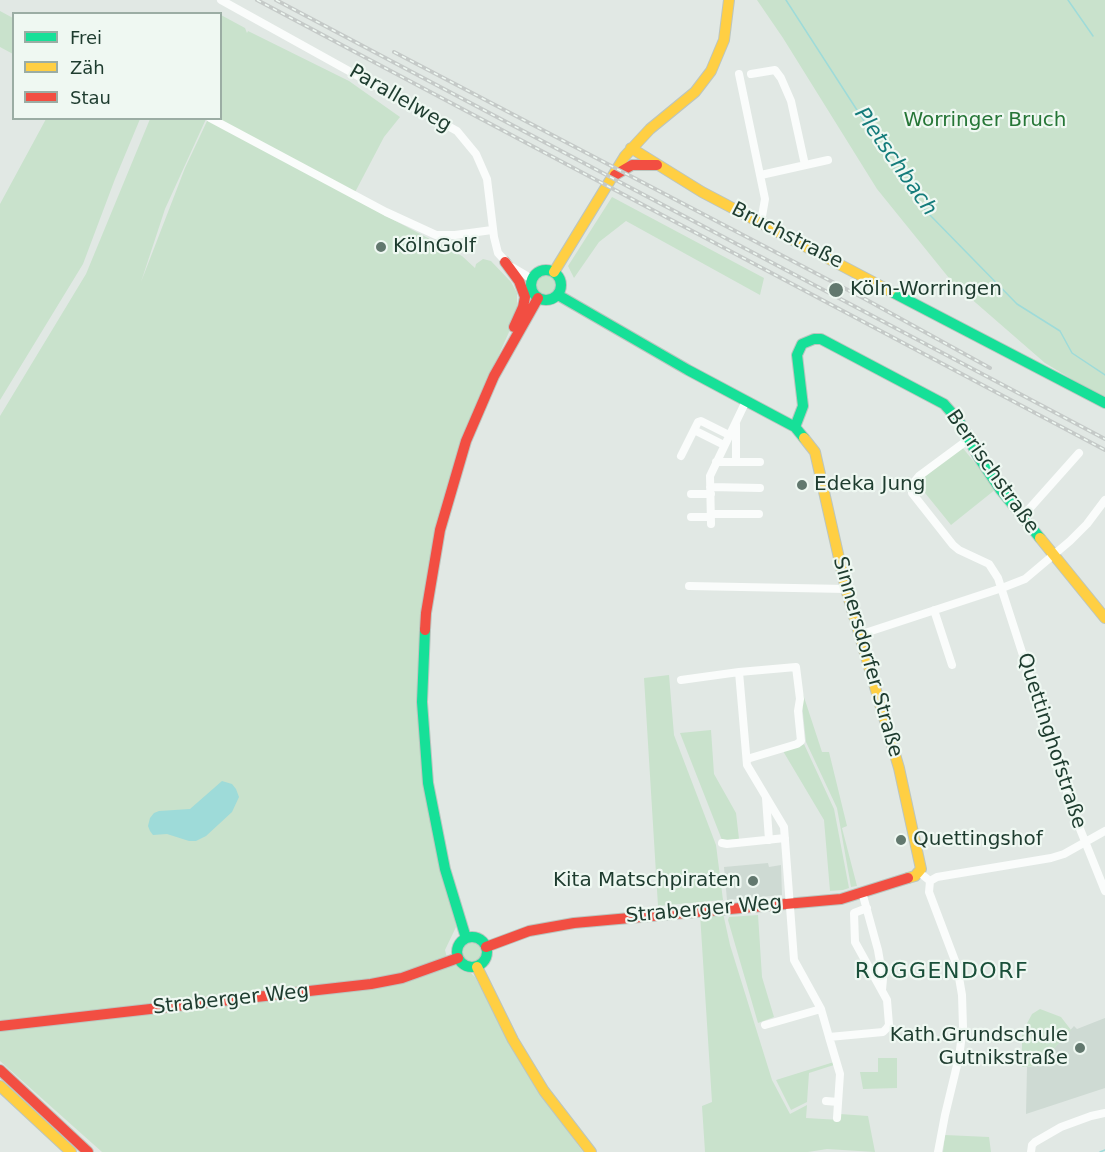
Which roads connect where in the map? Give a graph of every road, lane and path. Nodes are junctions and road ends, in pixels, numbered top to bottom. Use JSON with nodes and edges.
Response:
{"nodes":[{"id":1,"x":221,"y":0,"type":"edge"},
{"id":2,"x":729,"y":0,"type":"edge"},
{"id":3,"x":739,"y":74,"type":"dead end"},
{"id":4,"x":751,"y":74,"type":"dead end"},
{"id":5,"x":214,"y":120,"type":"edge"},
{"id":6,"x":631,"y":148,"type":"junction"},
{"id":7,"x":828,"y":160,"type":"dead end"},
{"id":8,"x":657,"y":165,"type":"junction"},
{"id":9,"x":805,"y":165,"type":"junction"},
{"id":10,"x":761,"y":175,"type":"junction"},
{"id":11,"x":610,"y":178,"type":"junction"},
{"id":12,"x":761,"y":222,"type":"junction"},
{"id":13,"x":492,"y":230,"type":"junction"},
{"id":14,"x":505,"y":262,"type":"junction"},
{"id":15,"x":554,"y":272,"type":"junction"},
{"id":16,"x":532,"y":279,"type":"junction"},
{"id":17,"x":558,"y":295,"type":"junction"},
{"id":18,"x":538,"y":298,"type":"junction"},
{"id":19,"x":505,"y":356,"type":"junction"},
{"id":20,"x":746,"y":401,"type":"junction"},
{"id":21,"x":1105,"y":403,"type":"edge"},
{"id":22,"x":735,"y":423,"type":"junction"},
{"id":23,"x":795,"y":427,"type":"junction"},
{"id":24,"x":694,"y":430,"type":"junction"},
{"id":25,"x":729,"y":435,"type":"junction"},
{"id":26,"x":969,"y":439,"type":"junction"},
{"id":27,"x":724,"y":446,"type":"junction"},
{"id":28,"x":1079,"y":453,"type":"dead end"},
{"id":29,"x":681,"y":456,"type":"dead end"},
{"id":30,"x":716,"y":462,"type":"junction"},
{"id":31,"x":736,"y":462,"type":"junction"},
{"id":32,"x":760,"y":462,"type":"dead end"},
{"id":33,"x":760,"y":488,"type":"dead end"},
{"id":34,"x":711,"y":491,"type":"junction"},
{"id":35,"x":691,"y":494,"type":"dead end"},
{"id":36,"x":1105,"y":500,"type":"edge"},
{"id":37,"x":759,"y":514,"type":"dead end"},
{"id":38,"x":691,"y":517,"type":"dead end"},
{"id":39,"x":1022,"y":517,"type":"junction"},
{"id":40,"x":711,"y":518,"type":"junction"},
{"id":41,"x":1054,"y":556,"type":"junction"},
{"id":42,"x":689,"y":586,"type":"dead end"},
{"id":43,"x":1002,"y":588,"type":"junction"},
{"id":44,"x":846,"y":589,"type":"junction"},
{"id":45,"x":934,"y":610,"type":"junction"},
{"id":46,"x":1105,"y":618,"type":"edge"},
{"id":47,"x":859,"y":634,"type":"junction"},
{"id":48,"x":952,"y":665,"type":"dead end"},
{"id":49,"x":739,"y":672,"type":"junction"},
{"id":50,"x":681,"y":680,"type":"dead end"},
{"id":51,"x":747,"y":759,"type":"junction"},
{"id":52,"x":766,"y":798,"type":"junction"},
{"id":53,"x":1105,"y":831,"type":"edge"},
{"id":54,"x":785,"y":838,"type":"junction"},
{"id":55,"x":769,"y":840,"type":"junction"},
{"id":56,"x":722,"y":843,"type":"dead end"},
{"id":57,"x":1085,"y":843,"type":"junction"},
{"id":58,"x":920,"y":873,"type":"junction"},
{"id":59,"x":930,"y":881,"type":"junction"},
{"id":60,"x":1105,"y":891,"type":"edge"},
{"id":61,"x":862,"y":892,"type":"junction"},
{"id":62,"x":789,"y":902,"type":"junction"},
{"id":63,"x":867,"y":908,"type":"junction"},
{"id":64,"x":466,"y":938,"type":"junction"},
{"id":65,"x":486,"y":947,"type":"junction"},
{"id":66,"x":458,"y":958,"type":"junction"},
{"id":67,"x":477,"y":967,"type":"junction"},
{"id":68,"x":882,"y":990,"type":"junction"},
{"id":69,"x":821,"y":1009,"type":"junction"},
{"id":70,"x":765,"y":1025,"type":"dead end"},
{"id":71,"x":0,"y":1026,"type":"edge"},
{"id":72,"x":829,"y":1037,"type":"junction"},
{"id":73,"x":0,"y":1070,"type":"edge"},
{"id":74,"x":0,"y":1086,"type":"edge"},
{"id":75,"x":826,"y":1101,"type":"dead end"},
{"id":76,"x":838,"y":1102,"type":"junction"},
{"id":77,"x":1105,"y":1113,"type":"edge"},
{"id":78,"x":837,"y":1118,"type":"dead end"},
{"id":79,"x":72,"y":1152,"type":"edge"},
{"id":80,"x":88,"y":1152,"type":"edge"},
{"id":81,"x":591,"y":1152,"type":"edge"},
{"id":82,"x":938,"y":1152,"type":"edge"},
{"id":83,"x":1031,"y":1152,"type":"edge"}],
"edges":[{"from":1,"to":13,"type":"street","name":"Parallelweg"},
{"from":2,"to":6,"type":"main road"},
{"from":3,"to":10,"type":"street"},
{"from":4,"to":9,"type":"street"},
{"from":5,"to":13,"type":"street"},
{"from":6,"to":8,"type":"main road","name":"Bruchstraße"},
{"from":6,"to":11,"type":"main road"},
{"from":7,"to":9,"type":"street"},
{"from":8,"to":11,"type":"main road"},
{"from":8,"to":12,"type":"main road","name":"Bruchstraße"},
{"from":9,"to":10,"type":"street"},
{"from":10,"to":12,"type":"street"},
{"from":11,"to":15,"type":"main road"},
{"from":12,"to":21,"type":"main road","name":"Bruchstraße"},
{"from":13,"to":14,"type":"street","name":"Parallelweg"},
{"from":14,"to":16,"type":"street"},
{"from":14,"to":19,"type":"main road"},
{"from":15,"to":16,"type":"main road"},
{"from":15,"to":17,"type":"main road"},
{"from":16,"to":18,"type":"main road"},
{"from":17,"to":18,"type":"main road"},
{"from":17,"to":20,"type":"main road","name":"Sinnersdorfer Straße"},
{"from":18,"to":19,"type":"main road"},
{"from":19,"to":64,"type":"main road"},
{"from":20,"to":22,"type":"street"},
{"from":20,"to":23,"type":"main road","name":"Sinnersdorfer Straße"},
{"from":22,"to":25,"type":"street"},
{"from":22,"to":31,"type":"street"},
{"from":23,"to":26,"type":"main road","name":"Berrischstraße"},
{"from":23,"to":44,"type":"main road","name":"Sinnersdorfer Straße"},
{"from":24,"to":25,"type":"street"},
{"from":24,"to":27,"type":"street"},
{"from":24,"to":29,"type":"street"},
{"from":25,"to":27,"type":"street"},
{"from":26,"to":39,"type":"main road","name":"Berrischstraße"},
{"from":26,"to":43,"type":"street","name":"Quettinghofstraße"},
{"from":27,"to":30,"type":"street"},
{"from":28,"to":39,"type":"street"},
{"from":30,"to":31,"type":"street"},
{"from":30,"to":34,"type":"street"},
{"from":31,"to":32,"type":"street"},
{"from":33,"to":34,"type":"street"},
{"from":34,"to":35,"type":"street"},
{"from":34,"to":40,"type":"street"},
{"from":36,"to":41,"type":"street"},
{"from":37,"to":40,"type":"street"},
{"from":38,"to":40,"type":"street"},
{"from":39,"to":41,"type":"main road","name":"Berrischstraße"},
{"from":41,"to":43,"type":"street"},
{"from":41,"to":46,"type":"main road","name":"Berrischstraße"},
{"from":42,"to":44,"type":"street"},
{"from":43,"to":45,"type":"street"},
{"from":43,"to":57,"type":"street","name":"Quettinghofstraße"},
{"from":44,"to":47,"type":"main road","name":"Sinnersdorfer Straße"},
{"from":45,"to":47,"type":"street"},
{"from":45,"to":48,"type":"street"},
{"from":47,"to":58,"type":"main road","name":"Sinnersdorfer Straße"},
{"from":49,"to":50,"type":"street"},
{"from":49,"to":51,"type":"street"},
{"from":49,"to":51,"type":"street"},
{"from":51,"to":52,"type":"street"},
{"from":52,"to":54,"type":"street"},
{"from":52,"to":55,"type":"street"},
{"from":53,"to":57,"type":"street"},
{"from":54,"to":55,"type":"street"},
{"from":54,"to":62,"type":"street"},
{"from":55,"to":56,"type":"street"},
{"from":57,"to":59,"type":"street"},
{"from":57,"to":60,"type":"street","name":"Quettinghofstraße"},
{"from":58,"to":59,"type":"street"},
{"from":58,"to":61,"type":"main road","name":"Straberger Weg"},
{"from":59,"to":82,"type":"street"},
{"from":61,"to":62,"type":"main road","name":"Straberger Weg"},
{"from":61,"to":63,"type":"street"},
{"from":62,"to":65,"type":"main road","name":"Straberger Weg"},
{"from":62,"to":69,"type":"street"},
{"from":63,"to":68,"type":"street"},
{"from":63,"to":68,"type":"street"},
{"from":64,"to":65,"type":"main road"},
{"from":64,"to":66,"type":"main road"},
{"from":65,"to":67,"type":"main road"},
{"from":66,"to":67,"type":"main road"},
{"from":66,"to":71,"type":"main road","name":"Straberger Weg"},
{"from":67,"to":81,"type":"main road"},
{"from":68,"to":72,"type":"street"},
{"from":69,"to":70,"type":"street"},
{"from":69,"to":72,"type":"street"},
{"from":72,"to":76,"type":"street"},
{"from":73,"to":80,"type":"main road"},
{"from":74,"to":79,"type":"main road"},
{"from":75,"to":76,"type":"street"},
{"from":76,"to":78,"type":"street"},
{"from":77,"to":83,"type":"street"}]}
